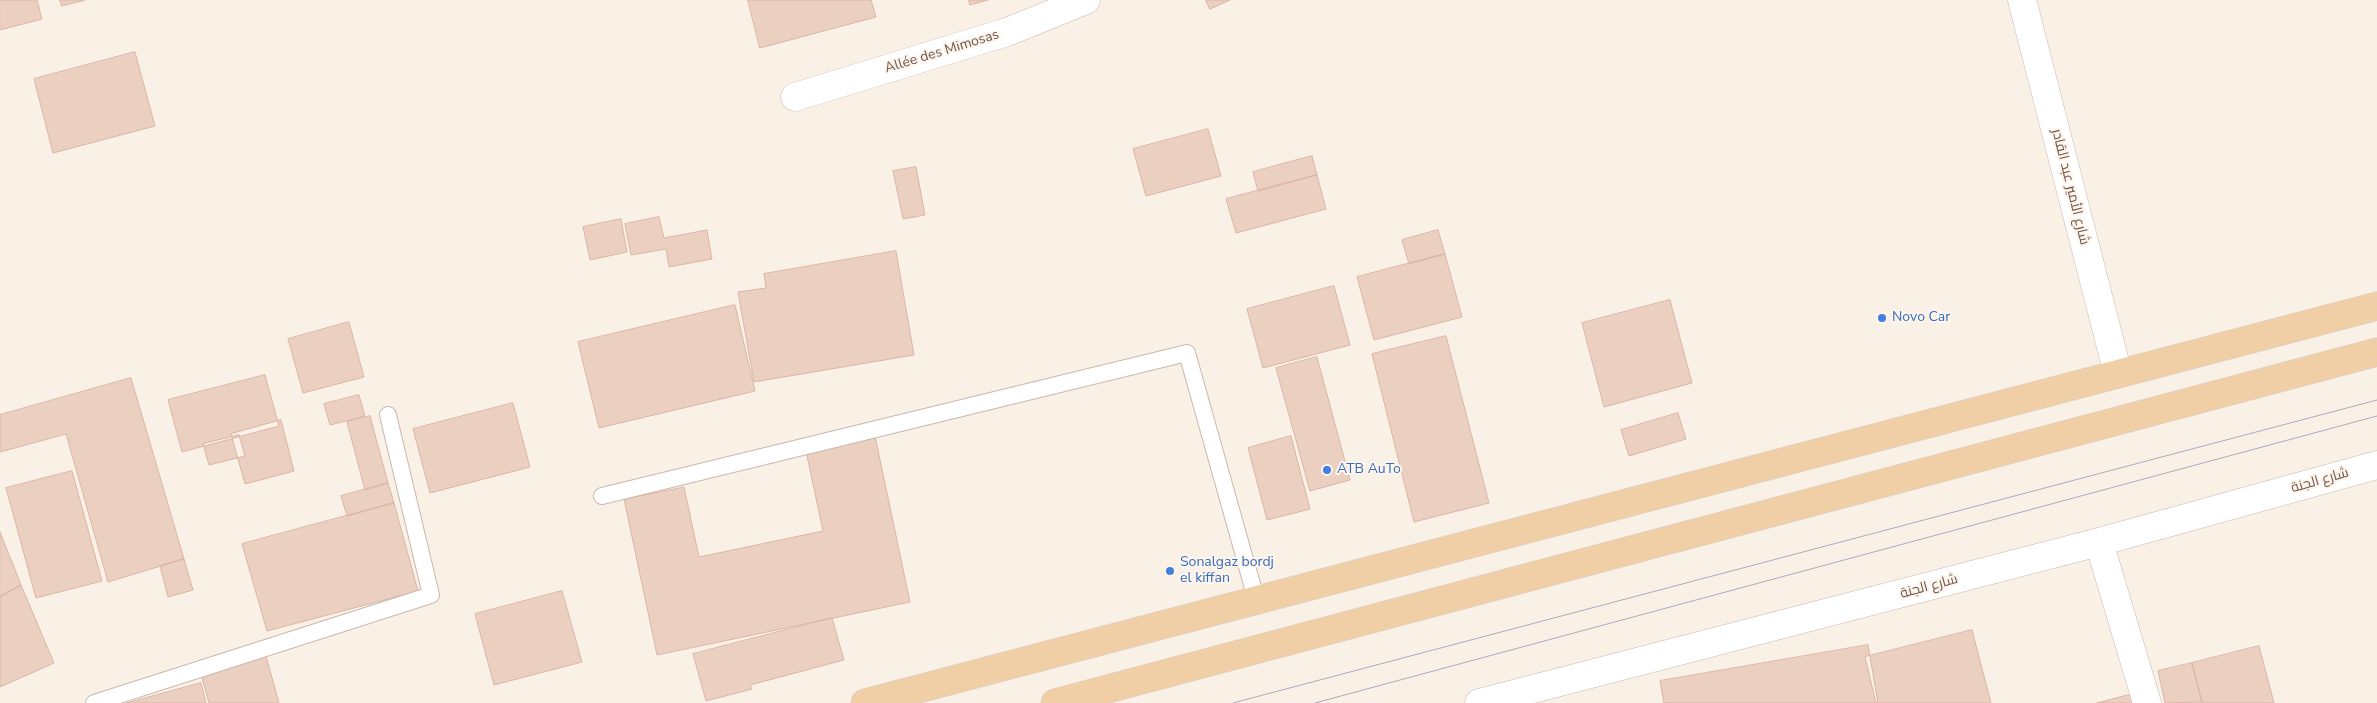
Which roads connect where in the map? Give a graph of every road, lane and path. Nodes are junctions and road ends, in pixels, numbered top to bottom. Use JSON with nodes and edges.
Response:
{"nodes":[{"id":1,"x":1086,"y":0,"type":"edge"},
{"id":2,"x":2022,"y":0,"type":"edge"},
{"id":3,"x":796,"y":97,"type":"dead end"},
{"id":4,"x":2377,"y":306,"type":"edge"},
{"id":5,"x":2377,"y":352,"type":"edge"},
{"id":6,"x":2118,"y":374,"type":"junction"},
{"id":7,"x":388,"y":415,"type":"dead end"},
{"id":8,"x":2377,"y":465,"type":"edge"},
{"id":9,"x":602,"y":496,"type":"dead end"},
{"id":10,"x":2100,"y":542,"type":"junction"},
{"id":11,"x":1257,"y":602,"type":"junction"},
{"id":12,"x":1099,"y":697,"type":"edge"},
{"id":13,"x":94,"y":703,"type":"edge"},
{"id":14,"x":865,"y":703,"type":"edge"},
{"id":15,"x":1056,"y":703,"type":"edge"},
{"id":16,"x":1479,"y":703,"type":"edge"},
{"id":17,"x":2147,"y":703,"type":"edge"}],
"edges":[{"from":1,"to":3,"type":"street","name":"Allée des Mimosas"},
{"from":2,"to":6,"type":"street","name":"شارع الأمير عبد القادر"},
{"from":4,"to":6,"type":"main road"},
{"from":5,"to":12,"type":"main road"},
{"from":6,"to":11,"type":"main road"},
{"from":7,"to":13,"type":"lane"},
{"from":8,"to":10,"type":"street","name":"شارع الجنة"},
{"from":9,"to":11,"type":"lane"},
{"from":10,"to":16,"type":"street","name":"شارع الجنة"},
{"from":10,"to":17,"type":"street"},
{"from":11,"to":14,"type":"main road"},
{"from":12,"to":15,"type":"main road"}]}
